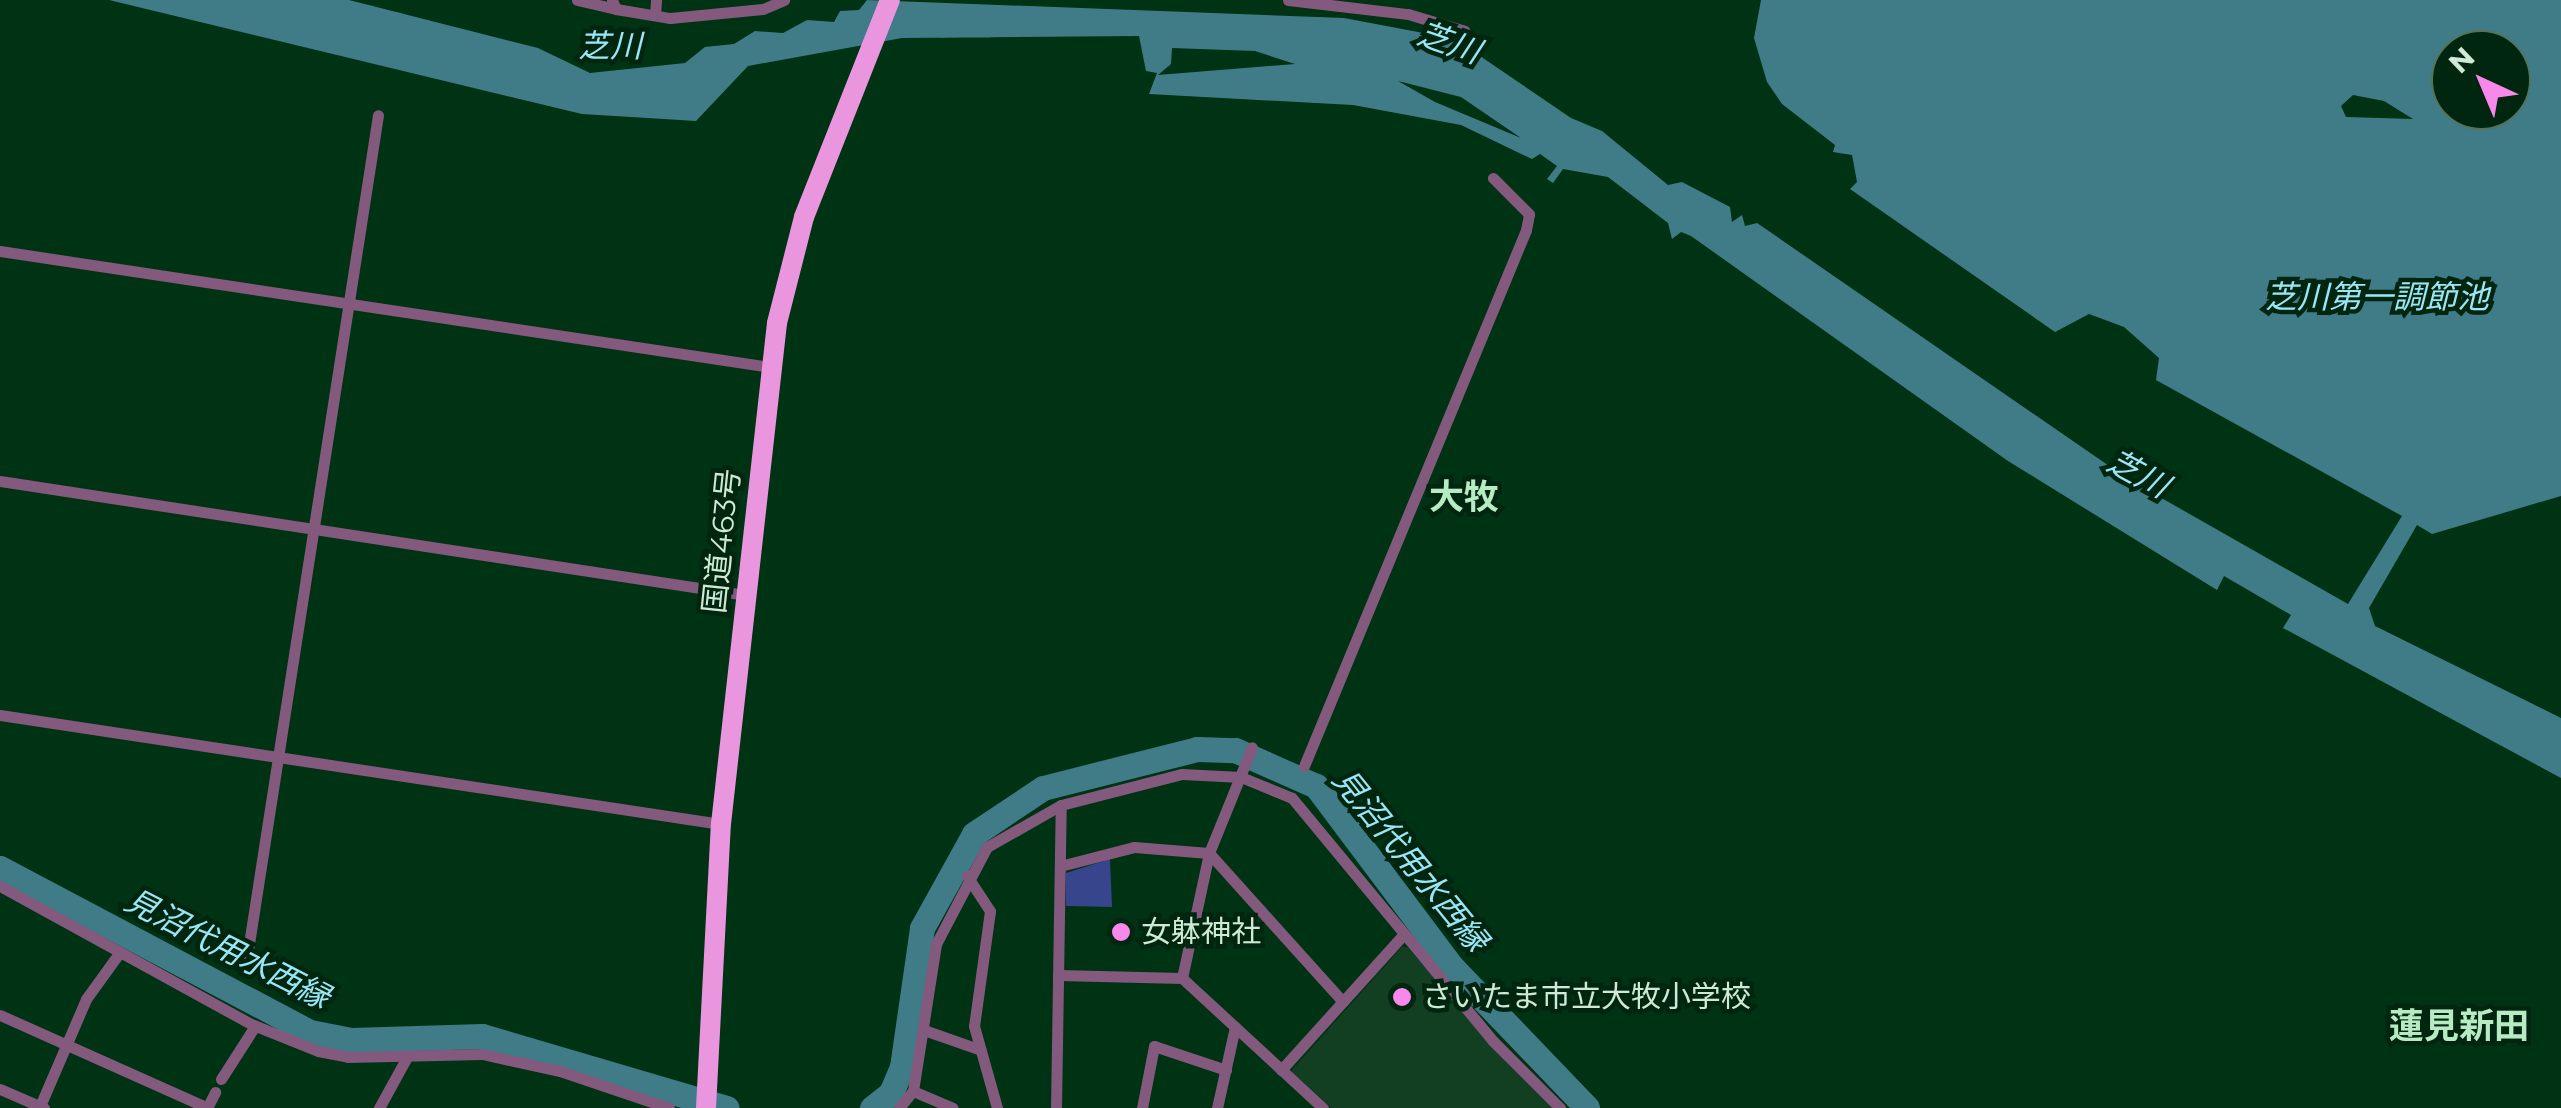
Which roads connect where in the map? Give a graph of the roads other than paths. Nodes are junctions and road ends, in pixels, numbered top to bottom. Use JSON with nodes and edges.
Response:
{"nodes":[{"id":1,"x":577,"y":0,"type":"edge"},
{"id":2,"x":656,"y":0,"type":"edge"},
{"id":3,"x":784,"y":0,"type":"edge"},
{"id":4,"x":890,"y":0,"type":"edge"},
{"id":5,"x":1288,"y":0,"type":"edge"},
{"id":6,"x":1321,"y":0,"type":"edge"},
{"id":7,"x":614,"y":4,"type":"edge"},
{"id":8,"x":655,"y":15,"type":"junction"},
{"id":9,"x":1465,"y":31,"type":"dead end"},
{"id":10,"x":378,"y":115,"type":"dead end"},
{"id":11,"x":1493,"y":178,"type":"dead end"},
{"id":12,"x":0,"y":251,"type":"edge"},
{"id":13,"x":346,"y":303,"type":"junction"},
{"id":14,"x":770,"y":368,"type":"junction"},
{"id":15,"x":0,"y":480,"type":"edge"},
{"id":16,"x":312,"y":531,"type":"junction"},
{"id":17,"x":746,"y":595,"type":"junction"},
{"id":18,"x":0,"y":715,"type":"edge"},
{"id":19,"x":1252,"y":747,"type":"dead end"},
{"id":20,"x":279,"y":757,"type":"junction"},
{"id":21,"x":1304,"y":766,"type":"dead end"},
{"id":22,"x":1241,"y":777,"type":"junction"},
{"id":23,"x":1060,"y":806,"type":"junction"},
{"id":24,"x":721,"y":824,"type":"junction"},
{"id":25,"x":1209,"y":853,"type":"junction"},
{"id":26,"x":1060,"y":866,"type":"junction"},
{"id":27,"x":968,"y":876,"type":"junction"},
{"id":28,"x":0,"y":886,"type":"edge"},
{"id":29,"x":1403,"y":935,"type":"junction"},
{"id":30,"x":120,"y":952,"type":"junction"},
{"id":31,"x":246,"y":962,"type":"dead end"},
{"id":32,"x":1058,"y":974,"type":"junction"},
{"id":33,"x":1182,"y":978,"type":"junction"},
{"id":34,"x":1342,"y":1002,"type":"junction"},
{"id":35,"x":0,"y":1014,"type":"edge"},
{"id":36,"x":255,"y":1026,"type":"junction"},
{"id":37,"x":1235,"y":1028,"type":"junction"},
{"id":38,"x":924,"y":1030,"type":"junction"},
{"id":39,"x":64,"y":1043,"type":"junction"},
{"id":40,"x":981,"y":1050,"type":"junction"},
{"id":41,"x":406,"y":1057,"type":"junction"},
{"id":42,"x":1226,"y":1070,"type":"junction"},
{"id":43,"x":1281,"y":1070,"type":"junction"},
{"id":44,"x":222,"y":1079,"type":"dead end"},
{"id":45,"x":0,"y":1088,"type":"edge"},
{"id":46,"x":913,"y":1091,"type":"junction"},
{"id":47,"x":215,"y":1092,"type":"dead end"},
{"id":48,"x":706,"y":1100,"type":"edge"},
{"id":49,"x":381,"y":1104,"type":"edge"},
{"id":50,"x":37,"y":1106,"type":"edge"},
{"id":51,"x":207,"y":1108,"type":"edge"},
{"id":52,"x":399,"y":1108,"type":"edge"},
{"id":53,"x":669,"y":1108,"type":"edge"},
{"id":54,"x":899,"y":1108,"type":"edge"},
{"id":55,"x":953,"y":1108,"type":"edge"},
{"id":56,"x":997,"y":1108,"type":"edge"},
{"id":57,"x":1056,"y":1108,"type":"edge"},
{"id":58,"x":1142,"y":1108,"type":"edge"},
{"id":59,"x":1217,"y":1108,"type":"edge"},
{"id":60,"x":1323,"y":1108,"type":"edge"},
{"id":61,"x":1560,"y":1108,"type":"edge"}],
"edges":[{"from":1,"to":7,"type":"street"},
{"from":2,"to":8,"type":"street"},
{"from":3,"to":8,"type":"street"},
{"from":4,"to":14,"type":"highway","name":"国道463号"},
{"from":5,"to":6,"type":"street"},
{"from":6,"to":9,"type":"street"},
{"from":7,"to":8,"type":"street"},
{"from":10,"to":13,"type":"street"},
{"from":11,"to":21,"type":"street"},
{"from":12,"to":13,"type":"street"},
{"from":13,"to":14,"type":"street"},
{"from":13,"to":16,"type":"street"},
{"from":14,"to":17,"type":"highway","name":"国道463号"},
{"from":15,"to":16,"type":"street"},
{"from":16,"to":17,"type":"street"},
{"from":16,"to":20,"type":"street"},
{"from":17,"to":24,"type":"highway","name":"国道463号"},
{"from":18,"to":20,"type":"street"},
{"from":19,"to":22,"type":"street"},
{"from":20,"to":24,"type":"street"},
{"from":20,"to":31,"type":"street"},
{"from":22,"to":23,"type":"street"},
{"from":22,"to":25,"type":"street"},
{"from":22,"to":29,"type":"street"},
{"from":23,"to":26,"type":"street"},
{"from":23,"to":27,"type":"street"},
{"from":24,"to":48,"type":"highway","name":"国道463号"},
{"from":25,"to":26,"type":"street"},
{"from":25,"to":33,"type":"street"},
{"from":25,"to":34,"type":"street"},
{"from":26,"to":32,"type":"street"},
{"from":27,"to":38,"type":"street"},
{"from":27,"to":40,"type":"street"},
{"from":28,"to":30,"type":"street"},
{"from":29,"to":34,"type":"street"},
{"from":29,"to":61,"type":"street"},
{"from":30,"to":36,"type":"street"},
{"from":30,"to":39,"type":"street"},
{"from":32,"to":33,"type":"street"},
{"from":32,"to":57,"type":"street"},
{"from":33,"to":37,"type":"street"},
{"from":34,"to":43,"type":"street"},
{"from":35,"to":39,"type":"street"},
{"from":36,"to":41,"type":"street"},
{"from":36,"to":44,"type":"street"},
{"from":37,"to":42,"type":"street"},
{"from":37,"to":43,"type":"street"},
{"from":38,"to":40,"type":"street"},
{"from":38,"to":46,"type":"street"},
{"from":39,"to":50,"type":"street"},
{"from":39,"to":51,"type":"street"},
{"from":40,"to":56,"type":"street"},
{"from":41,"to":49,"type":"street"},
{"from":41,"to":53,"type":"street"},
{"from":42,"to":58,"type":"street"},
{"from":42,"to":59,"type":"street"},
{"from":43,"to":60,"type":"street"},
{"from":45,"to":50,"type":"street"},
{"from":46,"to":54,"type":"street"},
{"from":46,"to":55,"type":"street"},
{"from":47,"to":51,"type":"street"},
{"from":49,"to":52,"type":"street"}]}
